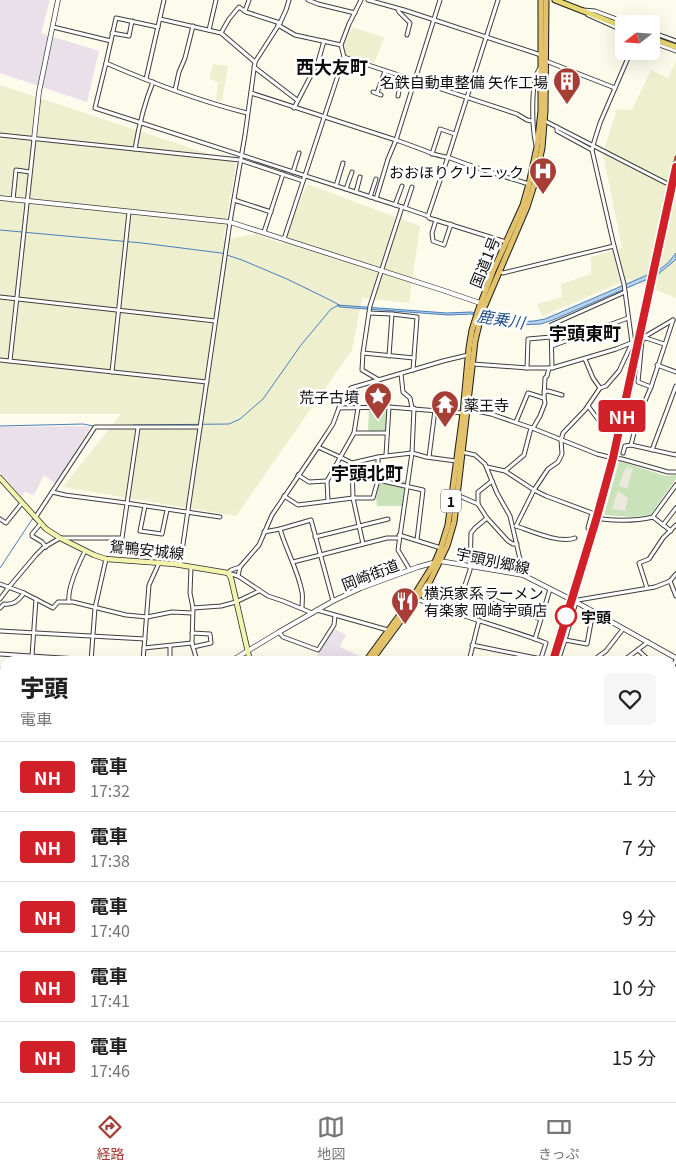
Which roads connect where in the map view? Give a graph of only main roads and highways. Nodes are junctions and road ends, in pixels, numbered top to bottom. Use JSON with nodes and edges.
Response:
{"nodes":[{"id":1,"x":541,"y":0,"type":"edge"},
{"id":2,"x":546,"y":0,"type":"edge"},
{"id":3,"x":555,"y":0,"type":"edge"},
{"id":4,"x":568,"y":2,"type":"edge"},
{"id":5,"x":615,"y":23,"type":"edge"},
{"id":6,"x":660,"y":41,"type":"edge"},
{"id":7,"x":676,"y":47,"type":"edge"},
{"id":8,"x":509,"y":243,"type":"junction"},
{"id":9,"x":483,"y":304,"type":"junction"},
{"id":10,"x":477,"y":319,"type":"junction"},
{"id":11,"x":465,"y":411,"type":"junction"},
{"id":12,"x":0,"y":478,"type":"edge"},
{"id":13,"x":438,"y":562,"type":"junction"},
{"id":14,"x":248,"y":656,"type":"edge"},
{"id":15,"x":370,"y":656,"type":"edge"},
{"id":16,"x":375,"y":656,"type":"edge"}],
"edges":[{"from":1,"to":8,"type":"highway","name":"国道1号","number":"1"},
{"from":2,"to":8,"type":"highway","name":"国道1号","number":"1"},
{"from":3,"to":4,"type":"main road"},
{"from":4,"to":5,"type":"main road"},
{"from":6,"to":7,"type":"main road"},
{"from":8,"to":9,"type":"highway","name":"国道1号","number":"1"},
{"from":8,"to":9,"type":"highway","name":"国道1号","number":"1"},
{"from":9,"to":10,"type":"highway","name":"国道1号","number":"1"},
{"from":10,"to":11,"type":"highway","name":"国道1号","number":"1"},
{"from":10,"to":11,"type":"highway","name":"国道1号","number":"1"},
{"from":11,"to":13,"type":"highway","name":"国道1号","number":"1"},
{"from":11,"to":13,"type":"highway","name":"国道1号","number":"1"},
{"from":12,"to":14,"type":"main road","name":"鴛鴨安城線"},
{"from":13,"to":15,"type":"highway","name":"国道1号","number":"1"},
{"from":13,"to":16,"type":"highway","name":"国道1号","number":"1"}]}
